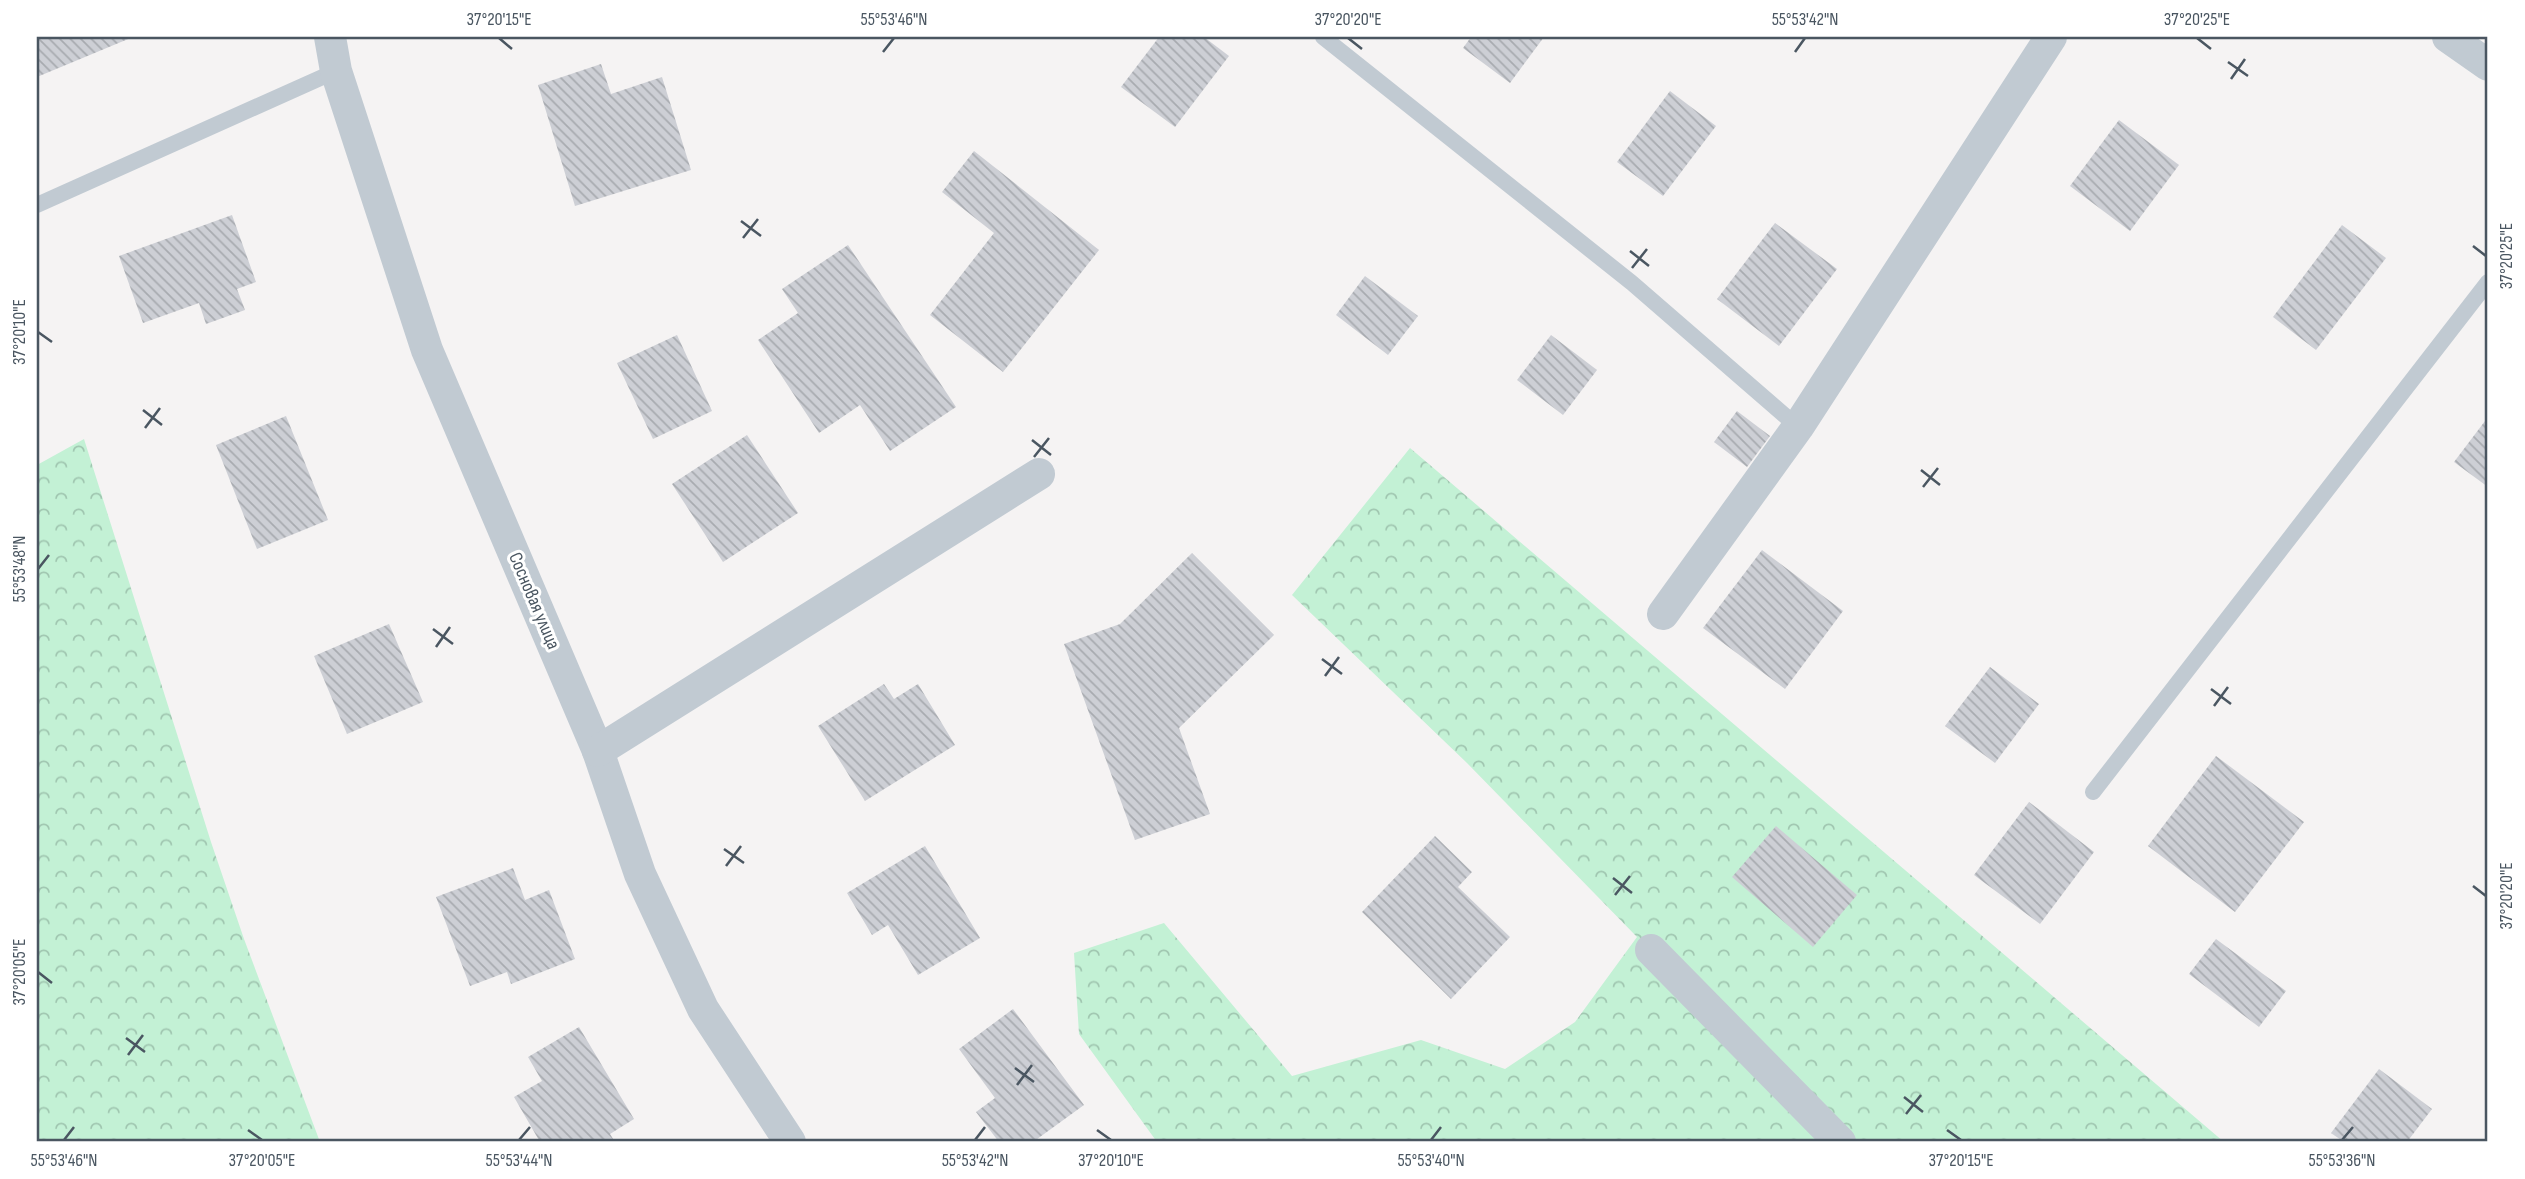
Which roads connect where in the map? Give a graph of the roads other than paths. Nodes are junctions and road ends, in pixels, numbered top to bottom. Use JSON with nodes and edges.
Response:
{"nodes":[{"id":1,"x":330,"y":37,"type":"edge"},
{"id":2,"x":1323,"y":37,"type":"edge"},
{"id":3,"x":2052,"y":37,"type":"edge"},
{"id":4,"x":2448,"y":37,"type":"edge"},
{"id":5,"x":2488,"y":65,"type":"edge"},
{"id":6,"x":336,"y":71,"type":"junction"},
{"id":7,"x":37,"y":205,"type":"edge"},
{"id":8,"x":2488,"y":282,"type":"edge"},
{"id":9,"x":1798,"y":427,"type":"junction"},
{"id":10,"x":1039,"y":474,"type":"dead end"},
{"id":11,"x":1663,"y":614,"type":"dead end"},
{"id":12,"x":598,"y":751,"type":"junction"},
{"id":13,"x":2093,"y":792,"type":"dead end"},
{"id":14,"x":1651,"y":950,"type":"dead end"},
{"id":15,"x":790,"y":1142,"type":"edge"},
{"id":16,"x":1840,"y":1142,"type":"edge"}],
"edges":[{"from":1,"to":6,"type":"street","name":"Сосновая улица"},
{"from":2,"to":9,"type":"lane"},
{"from":3,"to":9,"type":"street"},
{"from":4,"to":5,"type":"street"},
{"from":6,"to":7,"type":"lane"},
{"from":6,"to":12,"type":"street","name":"Сосновая улица"},
{"from":8,"to":13,"type":"lane"},
{"from":9,"to":11,"type":"street"},
{"from":10,"to":12,"type":"street"},
{"from":12,"to":15,"type":"street","name":"Сосновая улица"},
{"from":14,"to":16,"type":"street"}]}
